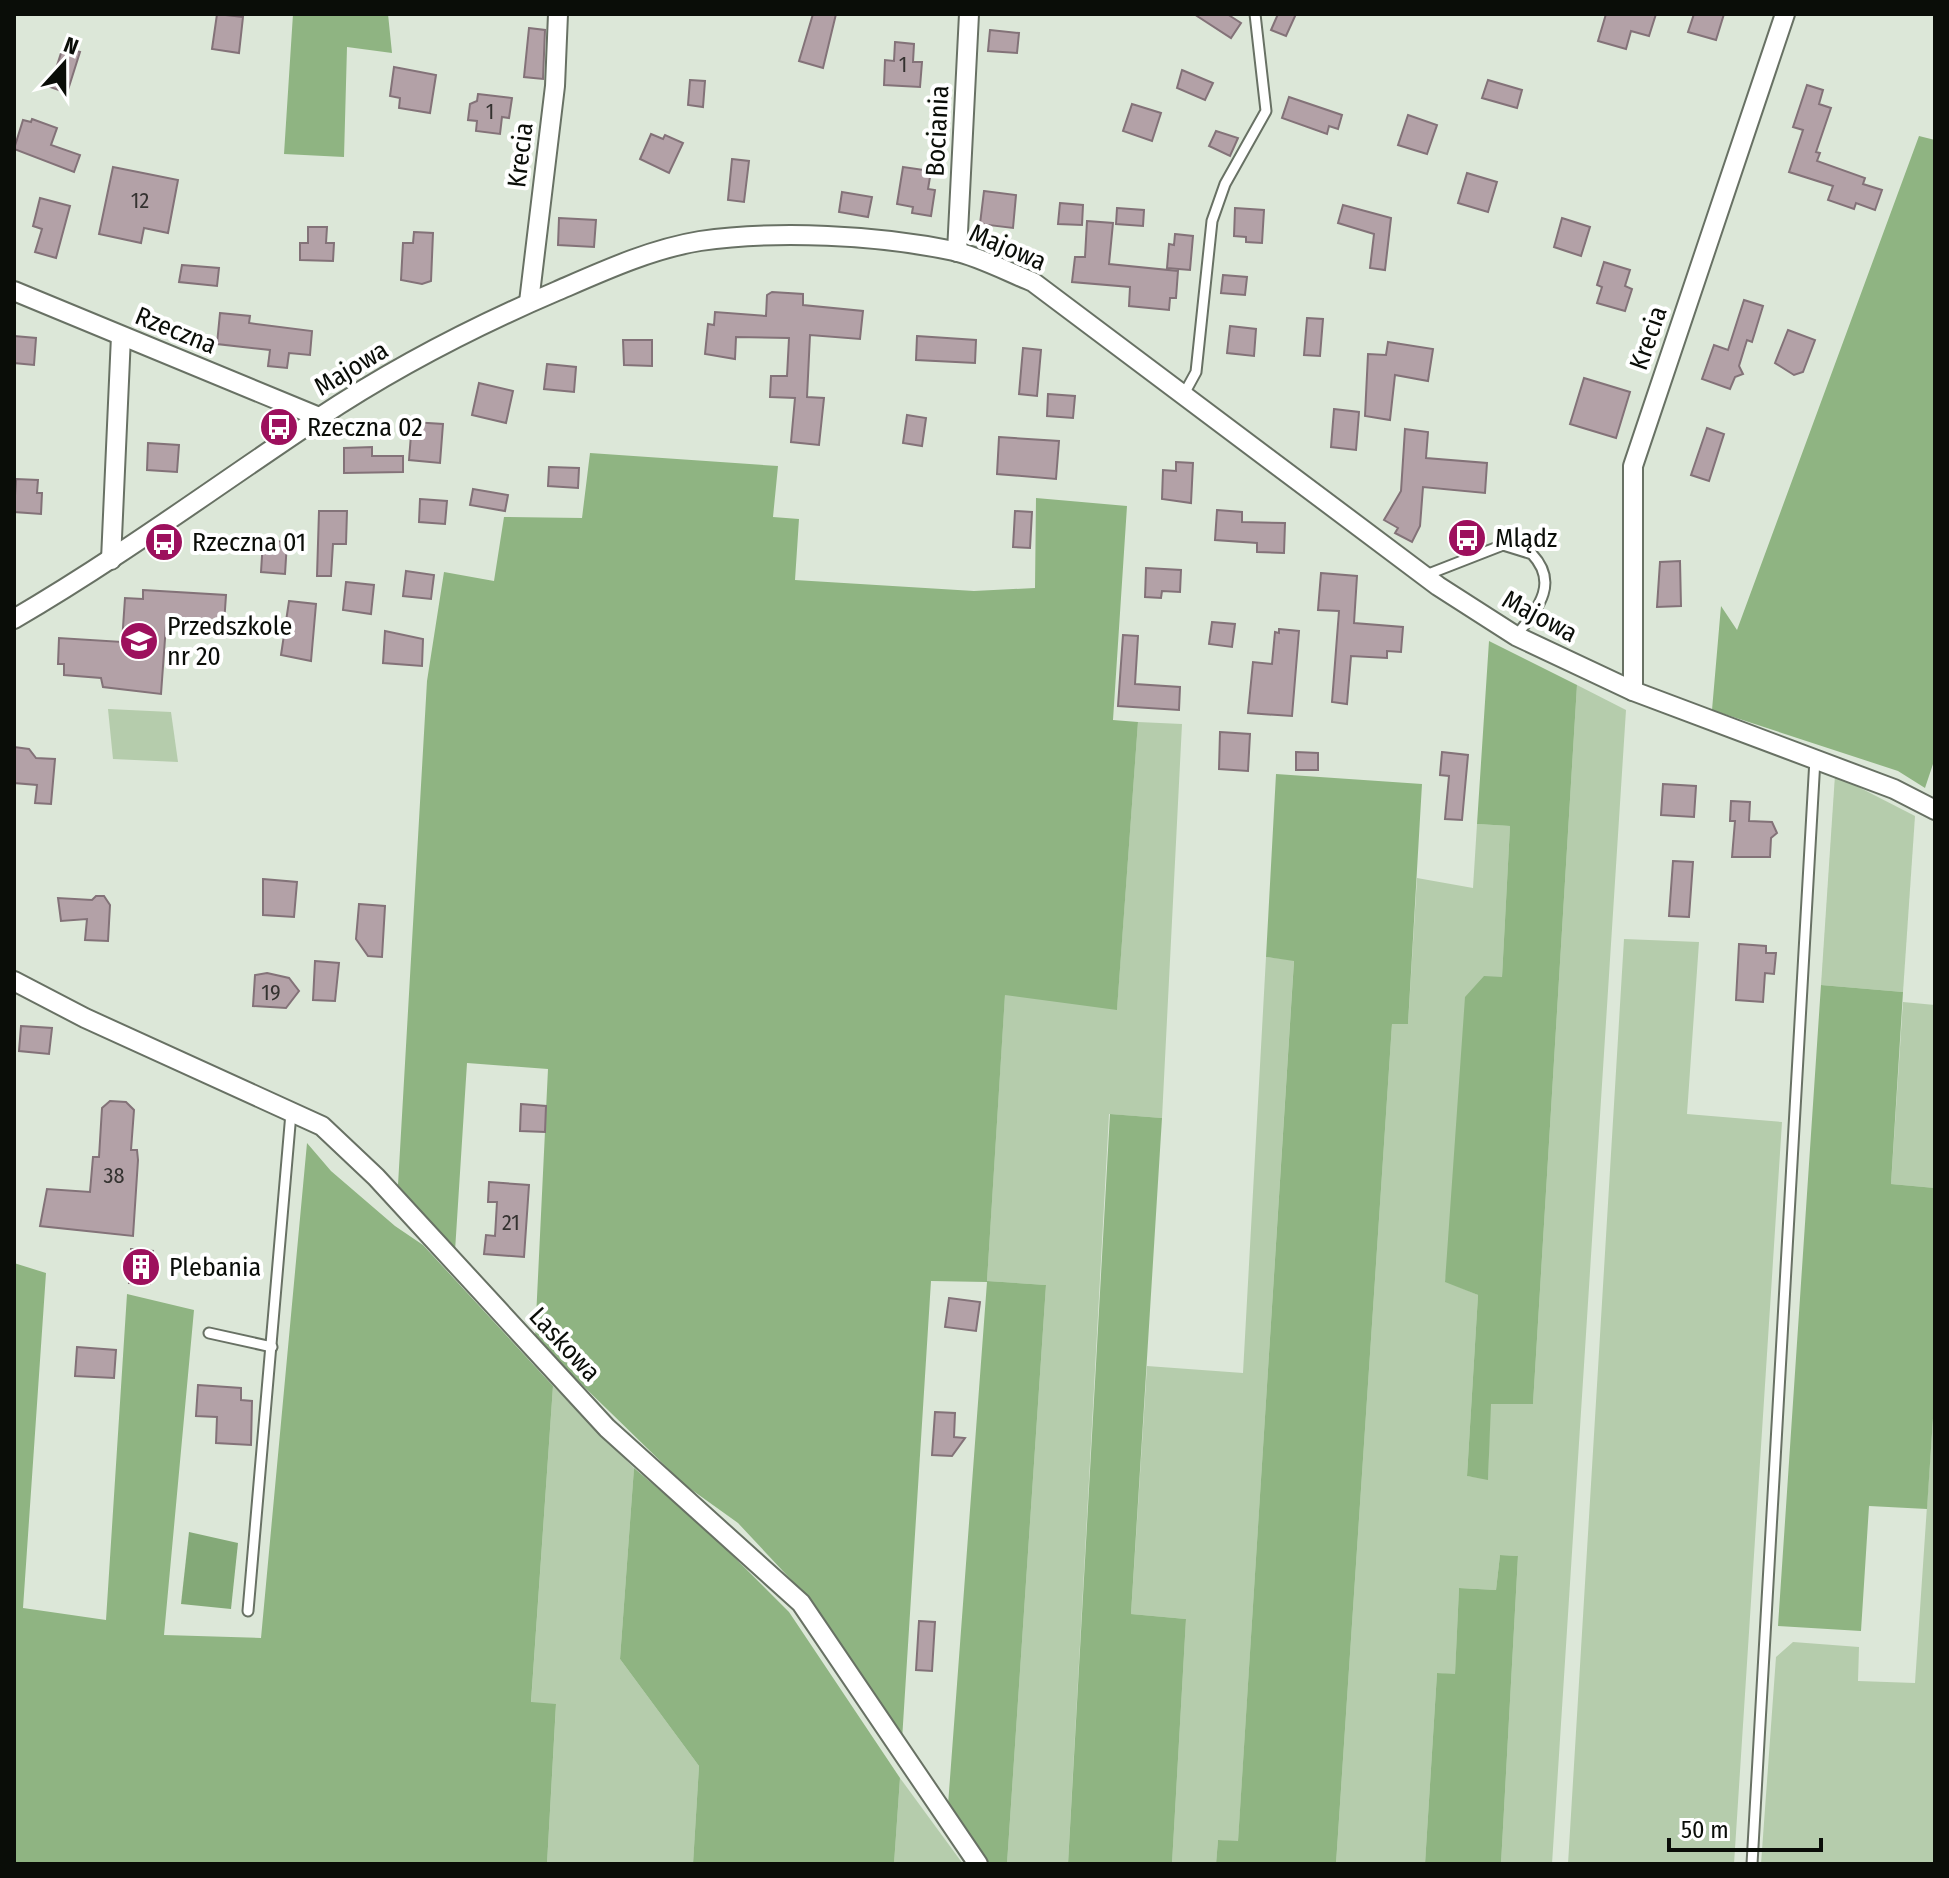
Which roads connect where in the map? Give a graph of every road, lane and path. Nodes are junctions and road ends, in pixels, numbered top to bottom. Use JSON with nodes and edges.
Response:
{"nodes":[{"id":1,"x":558,"y":14,"type":"edge"},
{"id":2,"x":969,"y":14,"type":"edge"},
{"id":3,"x":1255,"y":14,"type":"edge"},
{"id":4,"x":1785,"y":14,"type":"edge"},
{"id":5,"x":957,"y":252,"type":"junction"},
{"id":6,"x":14,"y":291,"type":"edge"},
{"id":7,"x":529,"y":302,"type":"junction"},
{"id":8,"x":121,"y":336,"type":"junction"},
{"id":9,"x":1184,"y":394,"type":"junction"},
{"id":10,"x":319,"y":417,"type":"junction"},
{"id":11,"x":111,"y":560,"type":"junction"},
{"id":12,"x":1425,"y":576,"type":"junction"},
{"id":13,"x":14,"y":619,"type":"edge"},
{"id":14,"x":1516,"y":636,"type":"junction"},
{"id":15,"x":1633,"y":691,"type":"junction"},
{"id":16,"x":1815,"y":759,"type":"junction"},
{"id":17,"x":1935,"y":810,"type":"edge"},
{"id":18,"x":14,"y":981,"type":"edge"},
{"id":19,"x":291,"y":1113,"type":"junction"},
{"id":20,"x":209,"y":1333,"type":"dead end"},
{"id":21,"x":272,"y":1347,"type":"junction"},
{"id":22,"x":248,"y":1611,"type":"dead end"},
{"id":23,"x":978,"y":1864,"type":"edge"},
{"id":24,"x":1752,"y":1864,"type":"edge"}],
"edges":[{"from":1,"to":7,"type":"street","name":"Krecia"},
{"from":2,"to":5,"type":"street","name":"Bociania"},
{"from":3,"to":9,"type":"lane"},
{"from":4,"to":15,"type":"street","name":"Krecia"},
{"from":5,"to":7,"type":"street","name":"Majowa"},
{"from":5,"to":9,"type":"street","name":"Majowa"},
{"from":6,"to":8,"type":"street","name":"Rzeczna"},
{"from":7,"to":10,"type":"street","name":"Majowa"},
{"from":8,"to":10,"type":"street","name":"Rzeczna"},
{"from":8,"to":11,"type":"street"},
{"from":9,"to":12,"type":"street","name":"Majowa"},
{"from":10,"to":11,"type":"street","name":"Majowa"},
{"from":11,"to":13,"type":"street","name":"Majowa"},
{"from":12,"to":14,"type":"street","name":"Majowa"},
{"from":12,"to":14,"type":"lane"},
{"from":14,"to":15,"type":"street","name":"Majowa"},
{"from":15,"to":16,"type":"street","name":"Majowa"},
{"from":16,"to":17,"type":"street","name":"Majowa"},
{"from":16,"to":24,"type":"lane"},
{"from":18,"to":19,"type":"street","name":"Laskowa"},
{"from":19,"to":21,"type":"lane"},
{"from":19,"to":23,"type":"street","name":"Laskowa"},
{"from":20,"to":21,"type":"lane"},
{"from":21,"to":22,"type":"lane"}]}
